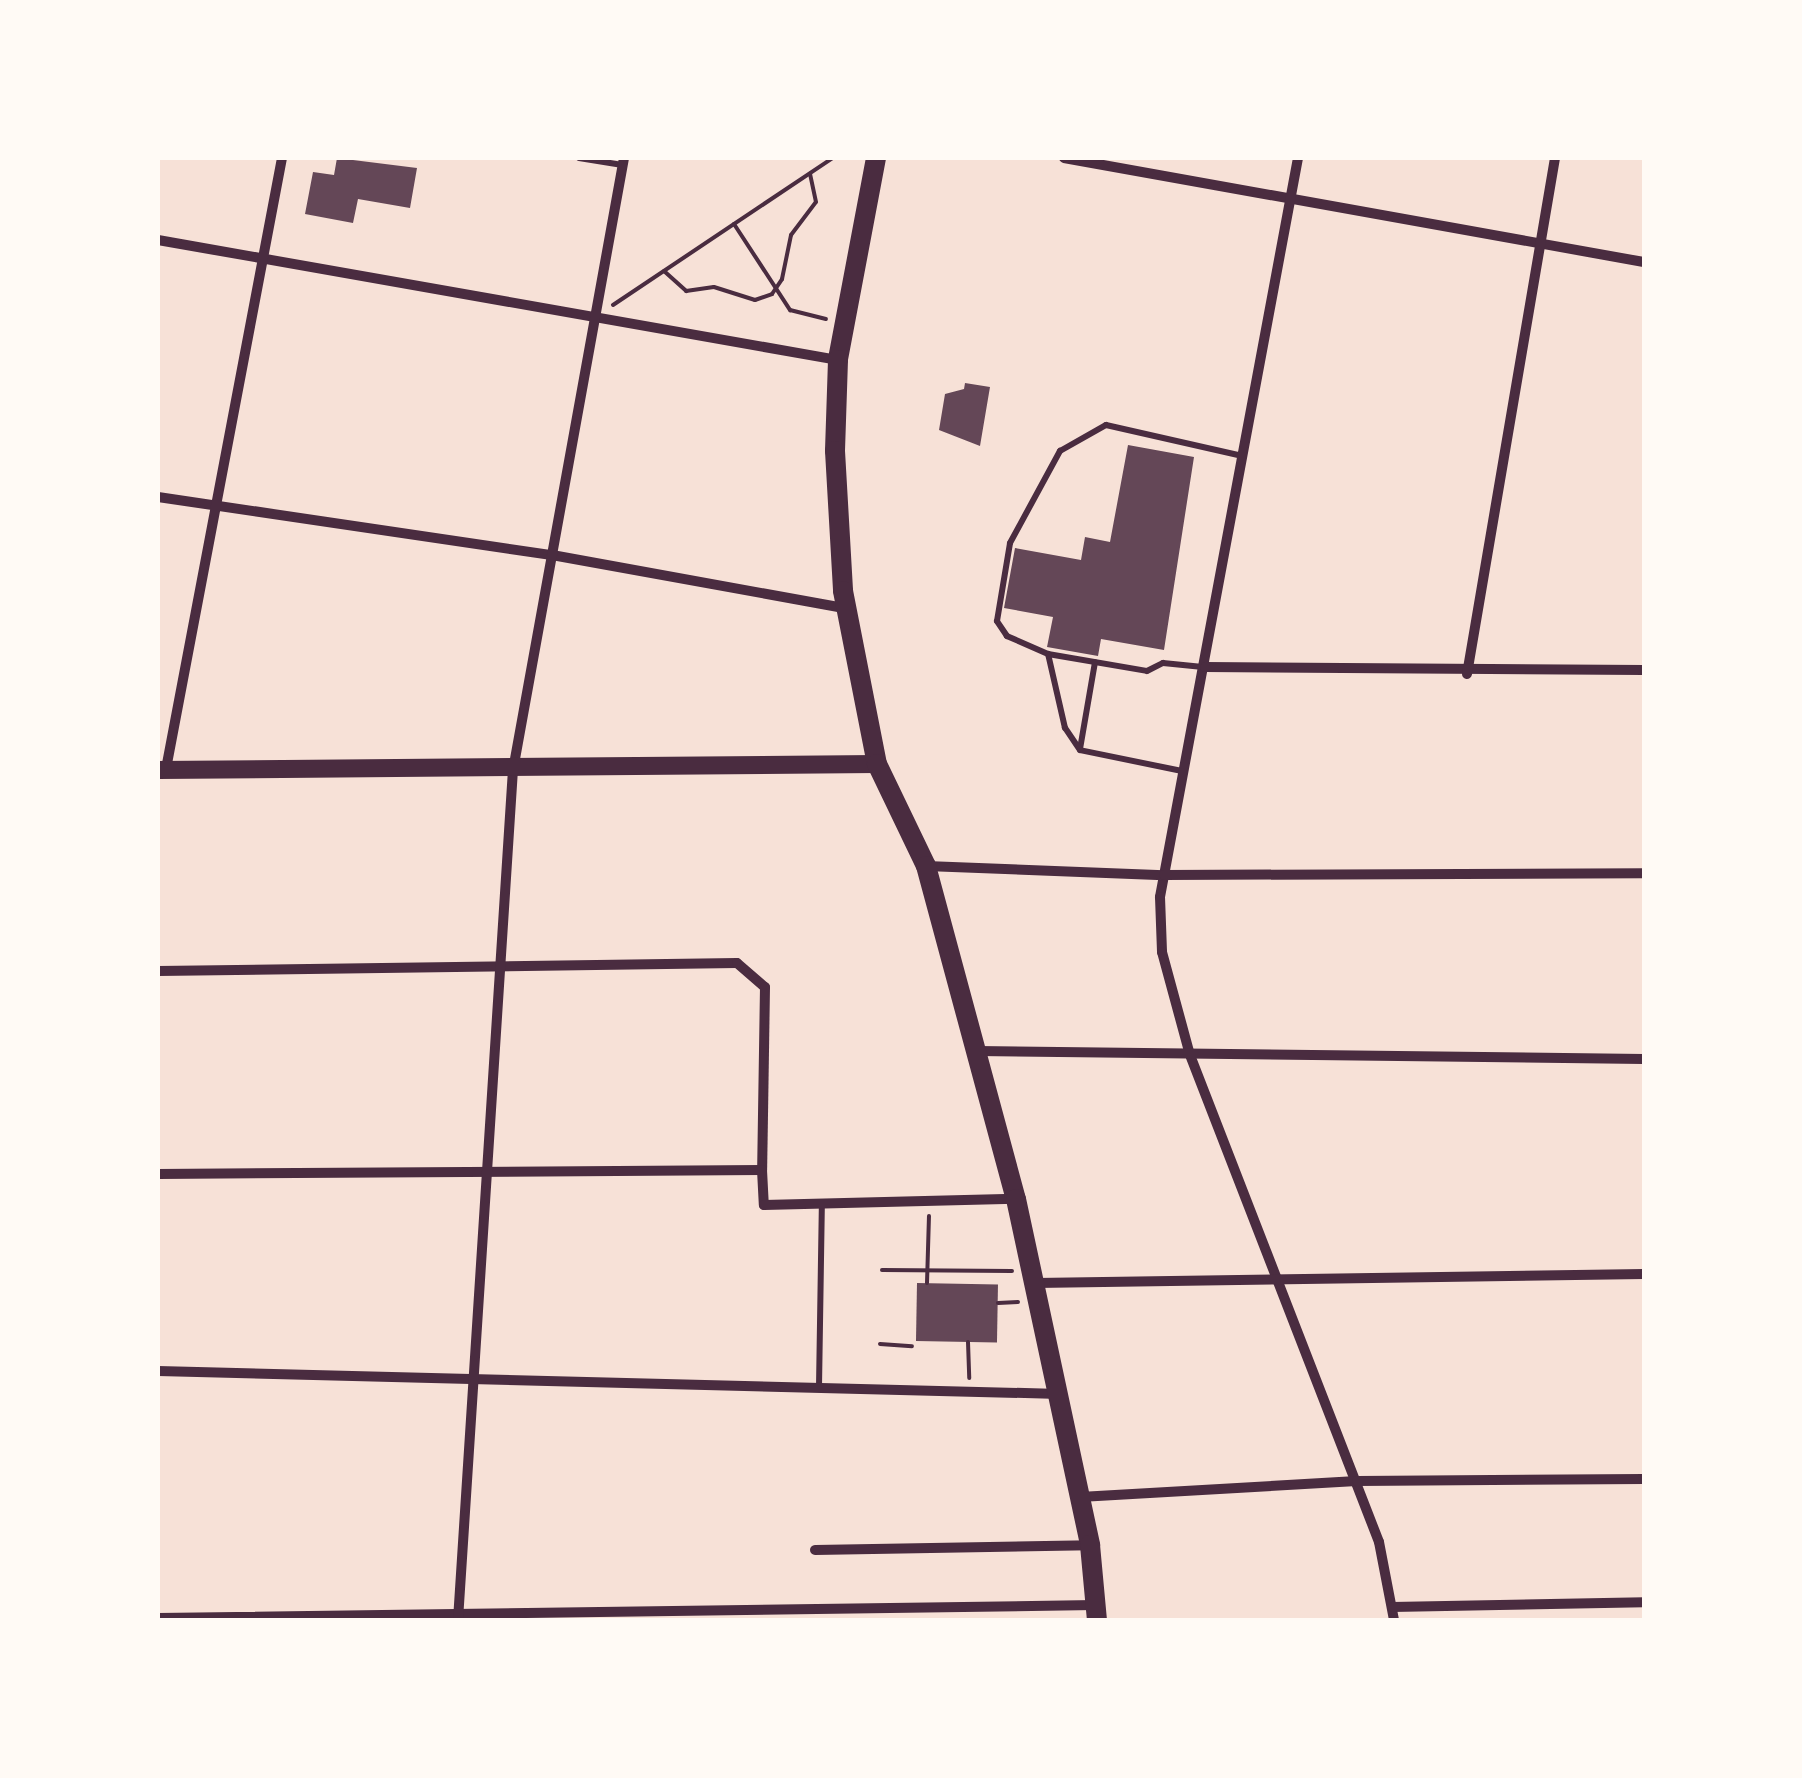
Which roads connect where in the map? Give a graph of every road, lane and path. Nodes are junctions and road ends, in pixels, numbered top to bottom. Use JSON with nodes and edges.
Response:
{"nodes":[{"id":1,"x":282,"y":158,"type":"edge"},
{"id":2,"x":579,"y":158,"type":"edge"},
{"id":3,"x":834,"y":158,"type":"edge"},
{"id":4,"x":876,"y":158,"type":"edge"},
{"id":5,"x":1064,"y":158,"type":"edge"},
{"id":6,"x":1298,"y":158,"type":"edge"},
{"id":7,"x":1555,"y":158,"type":"edge"},
{"id":8,"x":623,"y":162,"type":"edge"},
{"id":9,"x":810,"y":174,"type":"junction"},
{"id":10,"x":1290,"y":198,"type":"junction"},
{"id":11,"x":734,"y":224,"type":"junction"},
{"id":12,"x":158,"y":240,"type":"edge"},
{"id":13,"x":1540,"y":244,"type":"junction"},
{"id":14,"x":263,"y":259,"type":"junction"},
{"id":15,"x":1644,"y":262,"type":"edge"},
{"id":16,"x":664,"y":272,"type":"junction"},
{"id":17,"x":776,"y":289,"type":"junction"},
{"id":18,"x":595,"y":317,"type":"junction"},
{"id":19,"x":846,"y":322,"type":"junction"},
{"id":20,"x":838,"y":360,"type":"junction"},
{"id":21,"x":1243,"y":456,"type":"junction"},
{"id":22,"x":158,"y":496,"type":"edge"},
{"id":23,"x":216,"y":506,"type":"junction"},
{"id":24,"x":552,"y":555,"type":"junction"},
{"id":25,"x":846,"y":608,"type":"junction"},
{"id":26,"x":1048,"y":654,"type":"junction"},
{"id":27,"x":1095,"y":662,"type":"junction"},
{"id":28,"x":1205,"y":667,"type":"junction"},
{"id":29,"x":1644,"y":670,"type":"edge"},
{"id":30,"x":1466,"y":674,"type":"junction"},
{"id":31,"x":1080,"y":750,"type":"junction"},
{"id":32,"x":877,"y":764,"type":"junction"},
{"id":33,"x":162,"y":769,"type":"edge"},
{"id":34,"x":513,"y":770,"type":"junction"},
{"id":35,"x":1182,"y":772,"type":"junction"},
{"id":36,"x":926,"y":866,"type":"junction"},
{"id":37,"x":1644,"y":873,"type":"edge"},
{"id":38,"x":1164,"y":874,"type":"junction"},
{"id":39,"x":505,"y":966,"type":"junction"},
{"id":40,"x":158,"y":971,"type":"edge"},
{"id":41,"x":977,"y":1050,"type":"junction"},
{"id":42,"x":1190,"y":1055,"type":"junction"},
{"id":43,"x":1644,"y":1059,"type":"edge"},
{"id":44,"x":487,"y":1169,"type":"junction"},
{"id":45,"x":762,"y":1170,"type":"junction"},
{"id":46,"x":158,"y":1174,"type":"edge"},
{"id":47,"x":1016,"y":1200,"type":"junction"},
{"id":48,"x":930,"y":1201,"type":"junction"},
{"id":49,"x":822,"y":1204,"type":"junction"},
{"id":50,"x":882,"y":1270,"type":"dead end"},
{"id":51,"x":927,"y":1270,"type":"junction"},
{"id":52,"x":1644,"y":1274,"type":"edge"},
{"id":53,"x":1035,"y":1277,"type":"junction"},
{"id":54,"x":1279,"y":1280,"type":"junction"},
{"id":55,"x":927,"y":1283,"type":"dead end"},
{"id":56,"x":968,"y":1342,"type":"dead end"},
{"id":57,"x":880,"y":1344,"type":"dead end"},
{"id":58,"x":912,"y":1346,"type":"dead end"},
{"id":59,"x":158,"y":1371,"type":"edge"},
{"id":60,"x":471,"y":1380,"type":"junction"},
{"id":61,"x":819,"y":1388,"type":"junction"},
{"id":62,"x":969,"y":1392,"type":"junction"},
{"id":63,"x":1061,"y":1394,"type":"junction"},
{"id":64,"x":1644,"y":1479,"type":"edge"},
{"id":65,"x":1357,"y":1481,"type":"junction"},
{"id":66,"x":1080,"y":1496,"type":"junction"},
{"id":67,"x":1090,"y":1546,"type":"junction"},
{"id":68,"x":815,"y":1550,"type":"dead end"},
{"id":69,"x":1644,"y":1602,"type":"edge"},
{"id":70,"x":1392,"y":1607,"type":"junction"},
{"id":71,"x":1096,"y":1613,"type":"edge"},
{"id":72,"x":459,"y":1617,"type":"edge"},
{"id":73,"x":158,"y":1618,"type":"edge"},
{"id":74,"x":1394,"y":1620,"type":"edge"}],
"edges":[{"from":1,"to":14,"type":"street"},
{"from":2,"to":8,"type":"lane"},
{"from":3,"to":9,"type":"path"},
{"from":4,"to":19,"type":"main road"},
{"from":5,"to":10,"type":"street"},
{"from":6,"to":10,"type":"street"},
{"from":7,"to":13,"type":"street"},
{"from":8,"to":18,"type":"street"},
{"from":9,"to":11,"type":"path"},
{"from":9,"to":17,"type":"path"},
{"from":10,"to":13,"type":"street"},
{"from":10,"to":21,"type":"street"},
{"from":11,"to":16,"type":"path"},
{"from":11,"to":17,"type":"path"},
{"from":12,"to":14,"type":"street"},
{"from":13,"to":15,"type":"street"},
{"from":13,"to":30,"type":"street"},
{"from":14,"to":18,"type":"street"},
{"from":14,"to":23,"type":"street"},
{"from":16,"to":17,"type":"path"},
{"from":16,"to":18,"type":"path"},
{"from":17,"to":19,"type":"path"},
{"from":18,"to":20,"type":"street"},
{"from":18,"to":24,"type":"street"},
{"from":19,"to":20,"type":"main road"},
{"from":20,"to":25,"type":"main road"},
{"from":21,"to":26,"type":"lane"},
{"from":21,"to":28,"type":"street"},
{"from":22,"to":23,"type":"street"},
{"from":23,"to":24,"type":"street"},
{"from":23,"to":33,"type":"street"},
{"from":24,"to":25,"type":"street"},
{"from":24,"to":34,"type":"street"},
{"from":25,"to":32,"type":"main road"},
{"from":26,"to":27,"type":"lane"},
{"from":26,"to":31,"type":"lane"},
{"from":27,"to":28,"type":"lane"},
{"from":27,"to":31,"type":"lane"},
{"from":28,"to":30,"type":"street"},
{"from":28,"to":35,"type":"street"},
{"from":29,"to":30,"type":"street"},
{"from":31,"to":35,"type":"lane"},
{"from":32,"to":34,"type":"street"},
{"from":32,"to":36,"type":"main road"},
{"from":33,"to":34,"type":"street"},
{"from":34,"to":39,"type":"street"},
{"from":35,"to":38,"type":"street"},
{"from":36,"to":38,"type":"street"},
{"from":36,"to":41,"type":"main road"},
{"from":37,"to":38,"type":"street"},
{"from":38,"to":42,"type":"street"},
{"from":39,"to":40,"type":"street"},
{"from":39,"to":44,"type":"street"},
{"from":39,"to":45,"type":"street"},
{"from":41,"to":42,"type":"street"},
{"from":41,"to":47,"type":"main road"},
{"from":42,"to":43,"type":"street"},
{"from":42,"to":54,"type":"street"},
{"from":44,"to":45,"type":"street"},
{"from":44,"to":46,"type":"street"},
{"from":44,"to":60,"type":"street"},
{"from":45,"to":49,"type":"street"},
{"from":47,"to":48,"type":"street"},
{"from":47,"to":53,"type":"main road"},
{"from":48,"to":49,"type":"street"},
{"from":48,"to":51,"type":"path"},
{"from":49,"to":61,"type":"lane"},
{"from":50,"to":51,"type":"path"},
{"from":51,"to":53,"type":"path"},
{"from":51,"to":55,"type":"path"},
{"from":52,"to":54,"type":"street"},
{"from":53,"to":54,"type":"street"},
{"from":53,"to":63,"type":"main road"},
{"from":54,"to":65,"type":"street"},
{"from":56,"to":62,"type":"path"},
{"from":57,"to":58,"type":"path"},
{"from":59,"to":60,"type":"street"},
{"from":60,"to":61,"type":"street"},
{"from":60,"to":72,"type":"street"},
{"from":61,"to":62,"type":"street"},
{"from":62,"to":63,"type":"street"},
{"from":63,"to":66,"type":"main road"},
{"from":64,"to":65,"type":"street"},
{"from":65,"to":66,"type":"street"},
{"from":65,"to":70,"type":"street"},
{"from":66,"to":67,"type":"main road"},
{"from":67,"to":68,"type":"street"},
{"from":67,"to":71,"type":"main road"},
{"from":69,"to":70,"type":"street"},
{"from":70,"to":74,"type":"street"},
{"from":71,"to":72,"type":"street"},
{"from":72,"to":73,"type":"street"}]}
